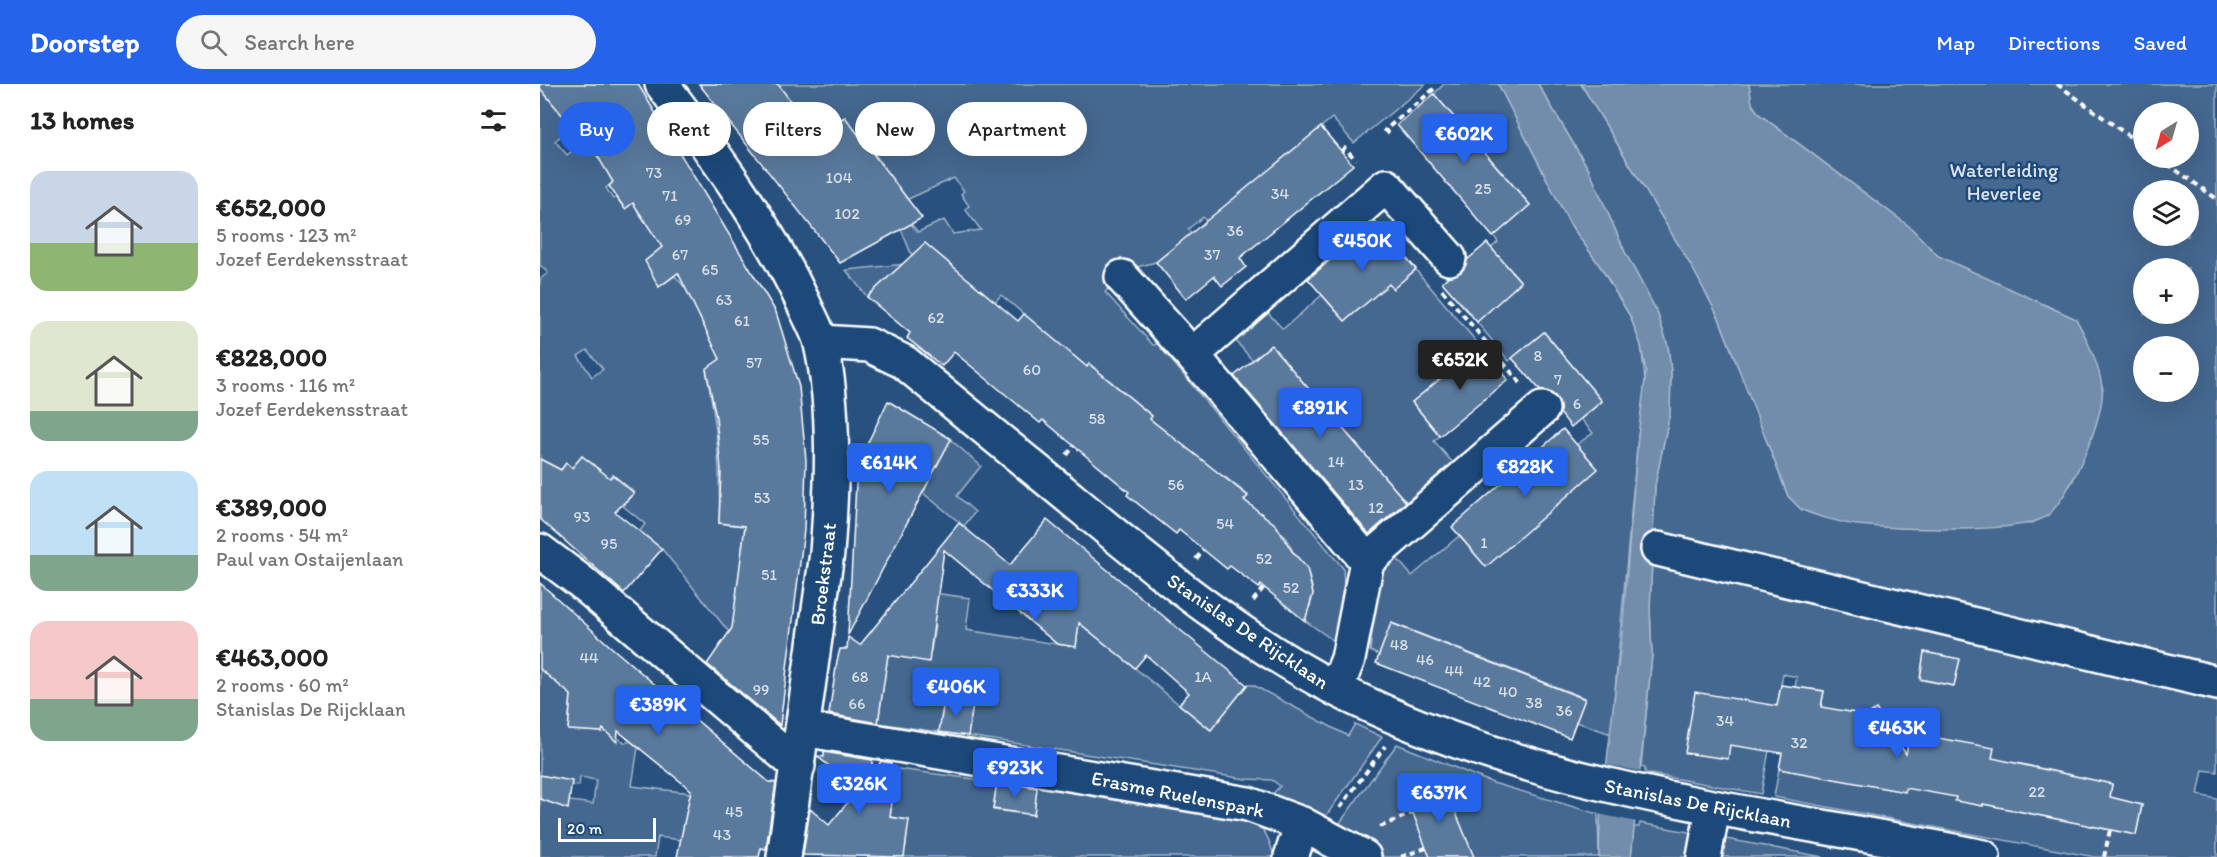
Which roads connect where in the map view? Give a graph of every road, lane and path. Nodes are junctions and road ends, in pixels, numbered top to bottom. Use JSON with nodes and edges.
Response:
{"nodes":[{"id":1,"x":662,"y":84,"type":"edge"},
{"id":2,"x":2057,"y":84,"type":"edge"},
{"id":3,"x":1434,"y":89,"type":"dead end"},
{"id":4,"x":1389,"y":132,"type":"dead end"},
{"id":5,"x":2133,"y":139,"type":"edge"},
{"id":6,"x":1341,"y":151,"type":"dead end"},
{"id":7,"x":1356,"y":160,"type":"dead end"},
{"id":8,"x":2173,"y":168,"type":"edge"},
{"id":9,"x":2217,"y":200,"type":"edge"},
{"id":10,"x":1449,"y":258,"type":"joint"},
{"id":11,"x":1122,"y":277,"type":"dead end"},
{"id":12,"x":821,"y":342,"type":"junction"},
{"id":13,"x":1192,"y":354,"type":"junction"},
{"id":14,"x":1542,"y":409,"type":"joint"},
{"id":15,"x":1658,"y":549,"type":"dead end"},
{"id":16,"x":540,"y":551,"type":"edge"},
{"id":17,"x":1367,"y":561,"type":"junction"},
{"id":18,"x":2217,"y":684,"type":"edge"},
{"id":19,"x":1336,"y":689,"type":"junction"},
{"id":20,"x":1404,"y":719,"type":"junction"},
{"id":21,"x":803,"y":729,"type":"junction"},
{"id":22,"x":798,"y":766,"type":"junction"},
{"id":23,"x":1713,"y":809,"type":"junction"},
{"id":24,"x":1312,"y":829,"type":"junction"},
{"id":25,"x":2110,"y":830,"type":"dead end"},
{"id":26,"x":1426,"y":848,"type":"dead end"},
{"id":27,"x":784,"y":857,"type":"edge"},
{"id":28,"x":1291,"y":857,"type":"edge"},
{"id":29,"x":1364,"y":857,"type":"edge"},
{"id":30,"x":1401,"y":857,"type":"edge"},
{"id":31,"x":1704,"y":857,"type":"edge"},
{"id":32,"x":1983,"y":857,"type":"edge"},
{"id":33,"x":2104,"y":857,"type":"edge"}],
"edges":[{"from":1,"to":12,"type":"street","name":"Broekstraat"},
{"from":2,"to":5,"type":"path"},
{"from":3,"to":4,"type":"path"},
{"from":6,"to":7,"type":"path"},
{"from":8,"to":9,"type":"path"},
{"from":10,"to":13,"type":"street"},
{"from":10,"to":14,"type":"path"},
{"from":11,"to":13,"type":"street"},
{"from":12,"to":19,"type":"street","name":"Stanislas De Rijcklaan"},
{"from":12,"to":21,"type":"street","name":"Broekstraat"},
{"from":13,"to":17,"type":"street"},
{"from":14,"to":17,"type":"street"},
{"from":15,"to":18,"type":"street"},
{"from":16,"to":22,"type":"street"},
{"from":17,"to":19,"type":"street"},
{"from":19,"to":20,"type":"street","name":"Stanislas De Rijcklaan"},
{"from":20,"to":23,"type":"street","name":"Stanislas De Rijcklaan"},
{"from":20,"to":24,"type":"path"},
{"from":21,"to":22,"type":"street","name":"Broekstraat"},
{"from":21,"to":24,"type":"street","name":"Erasme Ruelenspark"},
{"from":22,"to":27,"type":"street","name":"Broekstraat"},
{"from":23,"to":31,"type":"street"},
{"from":23,"to":32,"type":"street","name":"Stanislas De Rijcklaan"},
{"from":24,"to":28,"type":"street"},
{"from":24,"to":29,"type":"street","name":"Erasme Ruelenspark"},
{"from":25,"to":33,"type":"path"},
{"from":26,"to":30,"type":"path"}]}
